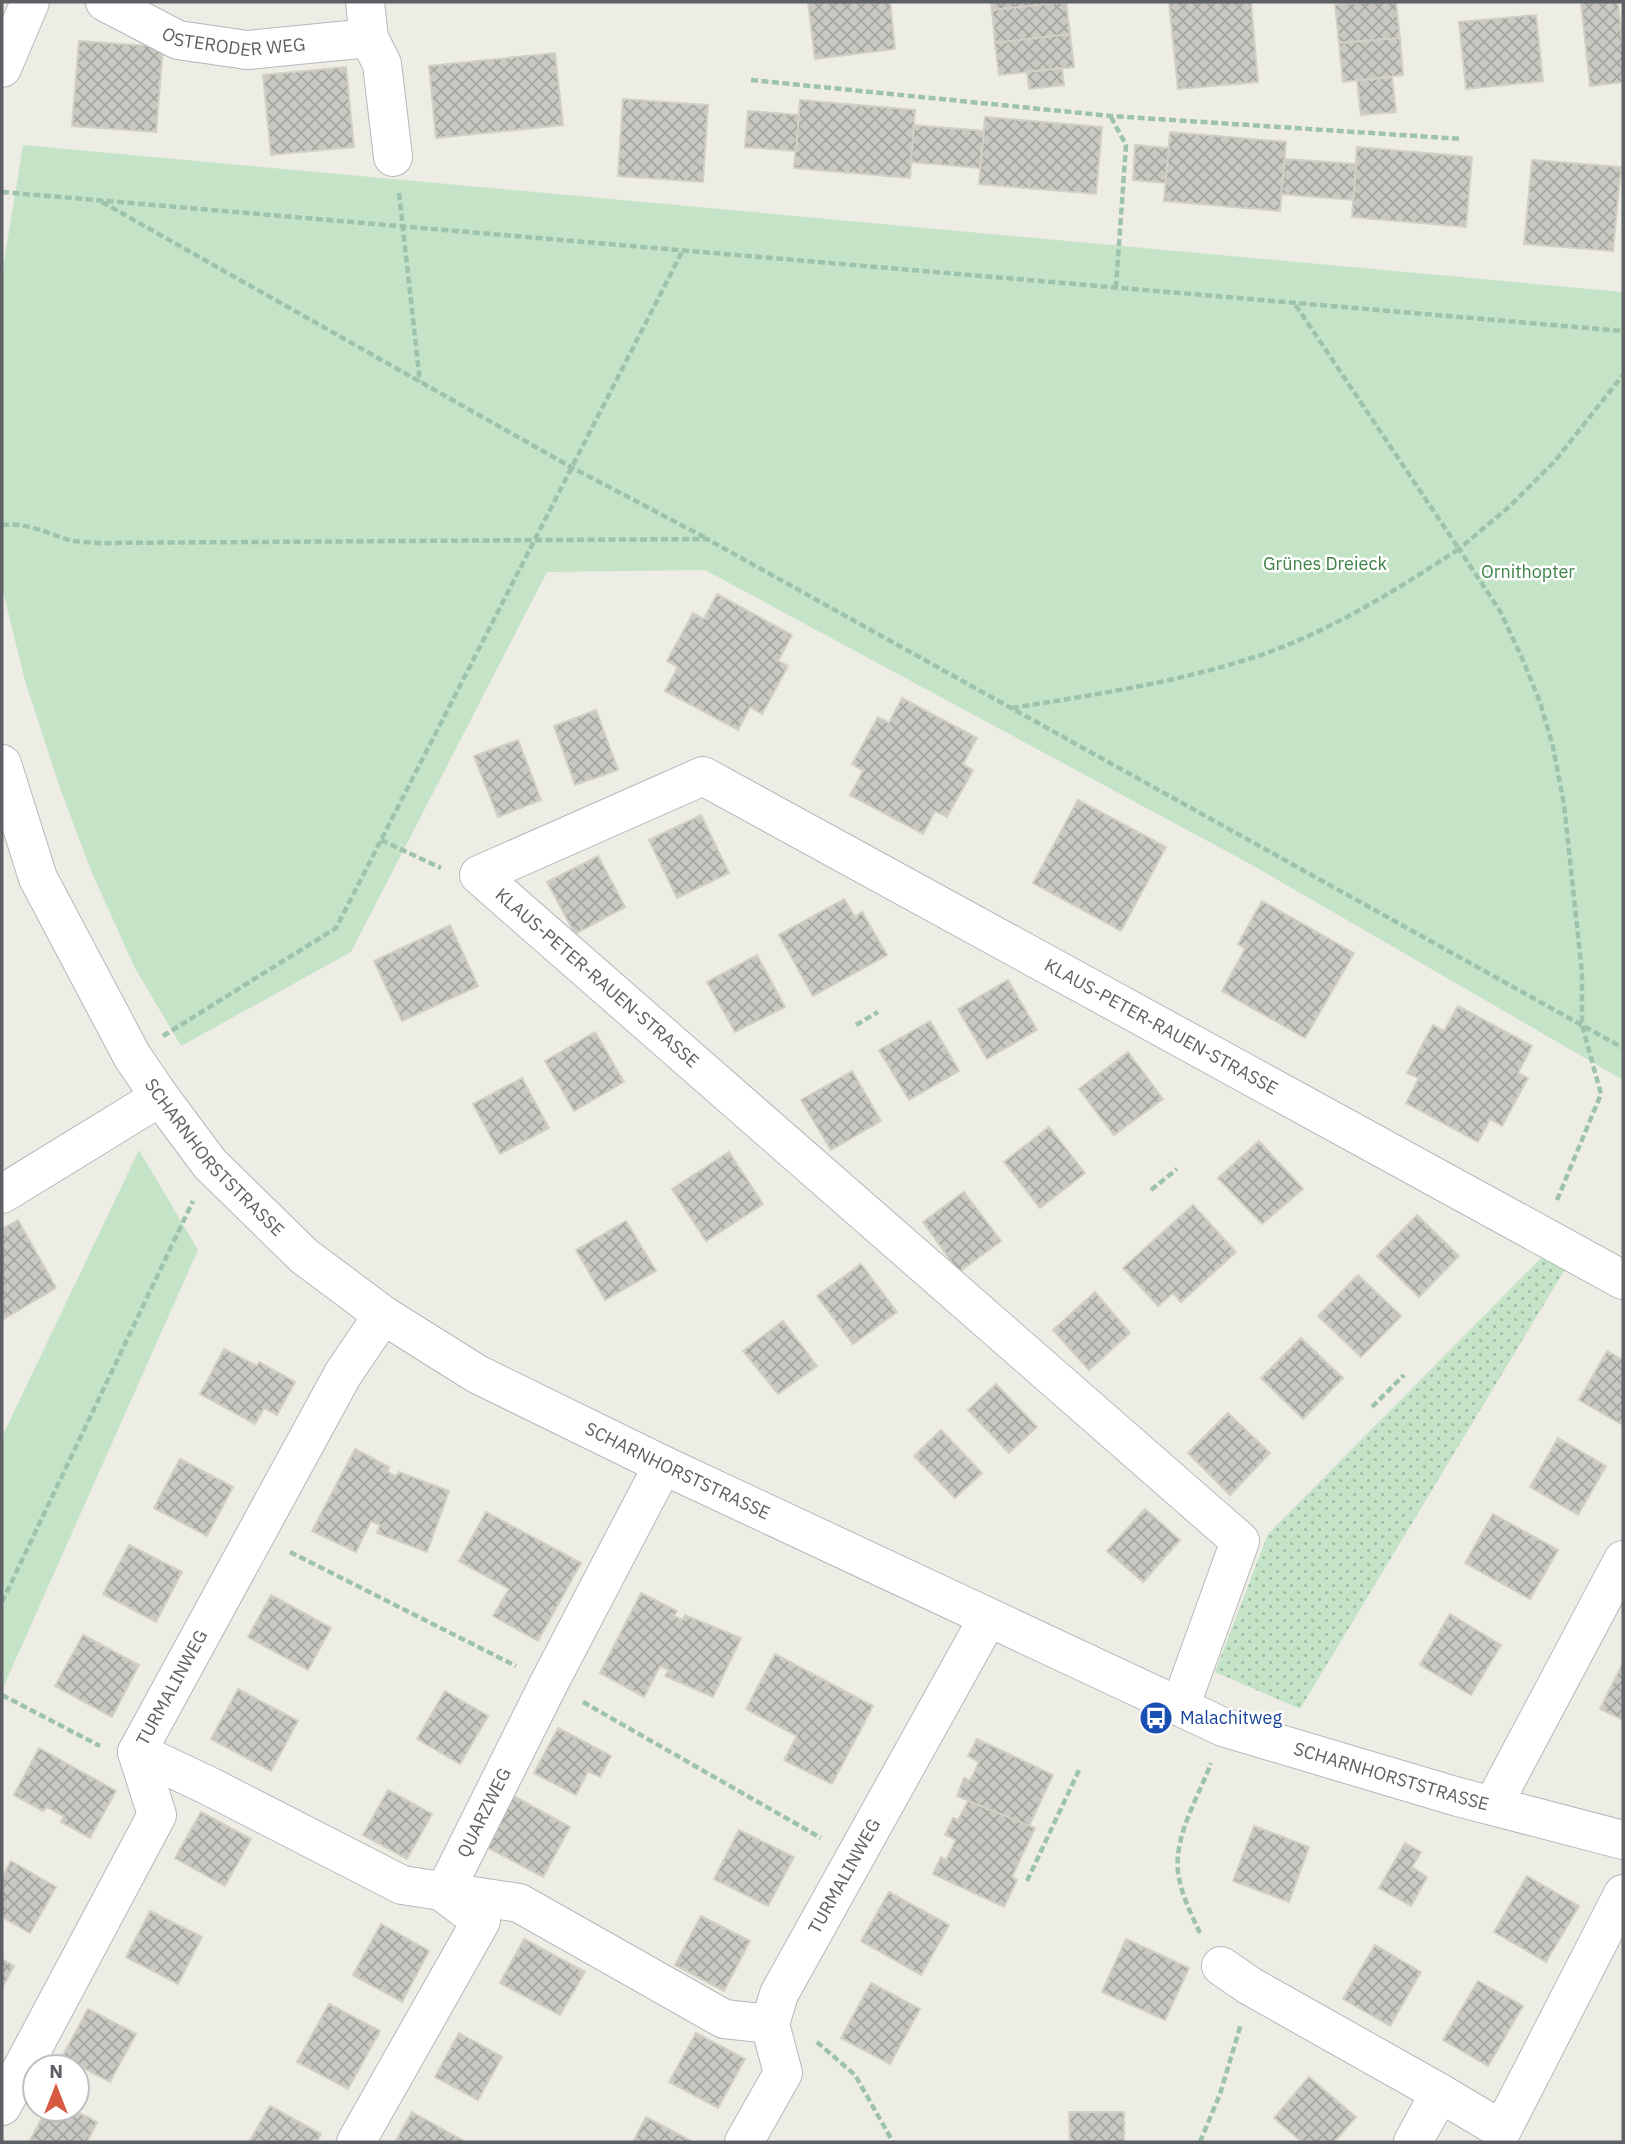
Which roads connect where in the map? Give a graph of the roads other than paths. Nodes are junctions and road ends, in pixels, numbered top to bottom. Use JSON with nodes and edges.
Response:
{"nodes":[{"id":1,"x":30,"y":2,"type":"edge"},
{"id":2,"x":106,"y":2,"type":"edge"},
{"id":3,"x":367,"y":20,"type":"edge"},
{"id":4,"x":4,"y":56,"type":"edge"},
{"id":5,"x":393,"y":157,"type":"dead end"},
{"id":6,"x":2,"y":764,"type":"edge"},
{"id":7,"x":160,"y":1097,"type":"junction"},
{"id":8,"x":2,"y":1194,"type":"edge"},
{"id":9,"x":1623,"y":1280,"type":"edge"},
{"id":10,"x":383,"y":1315,"type":"junction"},
{"id":11,"x":663,"y":1465,"type":"junction"},
{"id":12,"x":1623,"y":1560,"type":"edge"},
{"id":13,"x":988,"y":1618,"type":"junction"},
{"id":14,"x":1180,"y":1707,"type":"junction"},
{"id":15,"x":136,"y":1752,"type":"junction"},
{"id":16,"x":1493,"y":1805,"type":"junction"},
{"id":17,"x":1623,"y":1840,"type":"edge"},
{"id":18,"x":444,"y":1893,"type":"junction"},
{"id":19,"x":1623,"y":1894,"type":"edge"},
{"id":20,"x":1236,"y":1976,"type":"road end"},
{"id":21,"x":770,"y":2024,"type":"junction"},
{"id":22,"x":1440,"y":2093,"type":"junction"},
{"id":23,"x":2,"y":2106,"type":"edge"},
{"id":24,"x":1512,"y":2136,"type":"edge"},
{"id":25,"x":356,"y":2142,"type":"edge"},
{"id":26,"x":744,"y":2142,"type":"edge"},
{"id":27,"x":1413,"y":2142,"type":"edge"}],
"edges":[{"from":1,"to":4,"type":"street"},
{"from":2,"to":3,"type":"street","name":"OSTERODER WEG"},
{"from":3,"to":5,"type":"street","name":"OSTERODER WEG"},
{"from":6,"to":7,"type":"street","name":"SCHARNHORSTSTRASSE"},
{"from":7,"to":8,"type":"street"},
{"from":7,"to":10,"type":"street","name":"SCHARNHORSTSTRASSE"},
{"from":9,"to":14,"type":"street","name":"KLAUS-PETER-RAUEN-STRASSE"},
{"from":10,"to":11,"type":"street","name":"SCHARNHORSTSTRASSE"},
{"from":10,"to":15,"type":"street","name":"TURMALINWEG"},
{"from":11,"to":13,"type":"street","name":"SCHARNHORSTSTRASSE"},
{"from":11,"to":18,"type":"street","name":"QUARZWEG"},
{"from":12,"to":16,"type":"street"},
{"from":13,"to":14,"type":"street","name":"SCHARNHORSTSTRASSE"},
{"from":13,"to":21,"type":"street","name":"TURMALINWEG"},
{"from":14,"to":16,"type":"street","name":"SCHARNHORSTSTRASSE"},
{"from":15,"to":18,"type":"street"},
{"from":15,"to":23,"type":"street","name":"TURMALINWEG"},
{"from":16,"to":17,"type":"street","name":"SCHARNHORSTSTRASSE"},
{"from":18,"to":21,"type":"street"},
{"from":18,"to":25,"type":"street"},
{"from":19,"to":24,"type":"street"},
{"from":20,"to":22,"type":"street"},
{"from":21,"to":26,"type":"street"},
{"from":22,"to":24,"type":"street"},
{"from":22,"to":27,"type":"street"}]}
